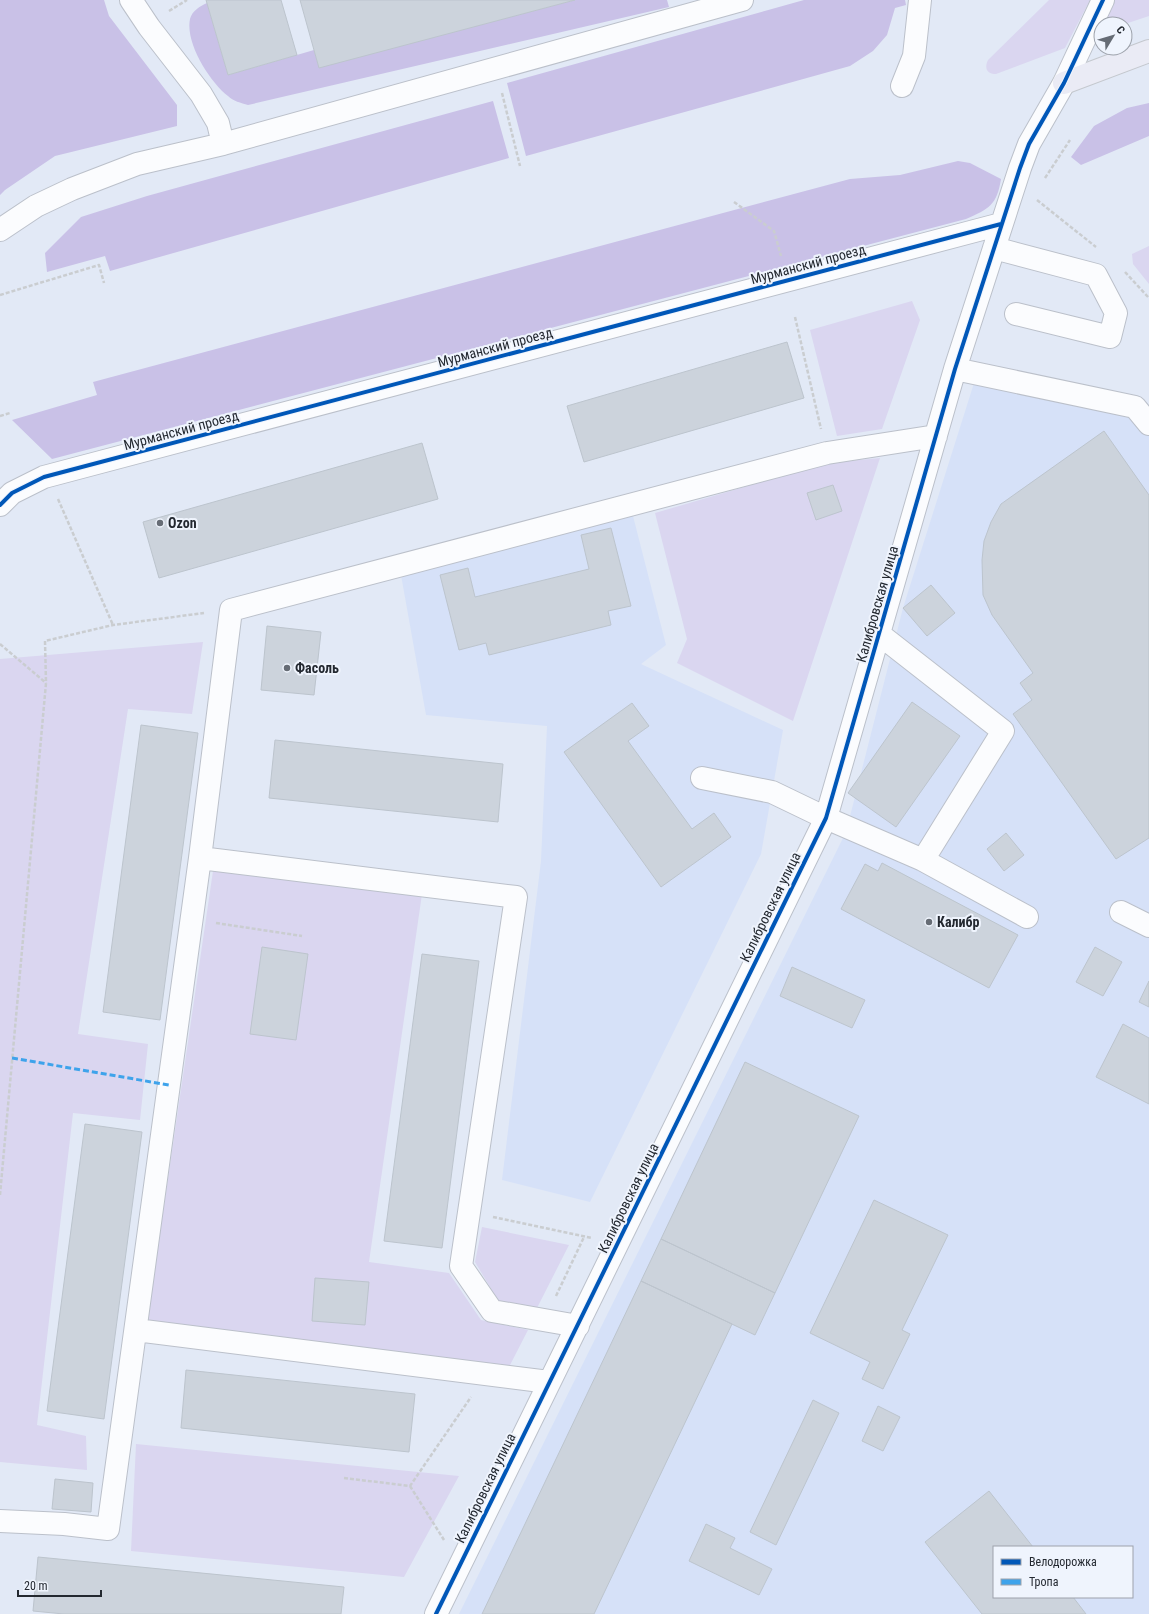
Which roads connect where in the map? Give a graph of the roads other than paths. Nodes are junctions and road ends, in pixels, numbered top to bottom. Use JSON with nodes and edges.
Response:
{"nodes":[{"id":1,"x":131,"y":0,"type":"edge"},
{"id":2,"x":740,"y":0,"type":"edge"},
{"id":3,"x":920,"y":0,"type":"edge"},
{"id":4,"x":1103,"y":0,"type":"edge"},
{"id":5,"x":1149,"y":51,"type":"edge"},
{"id":6,"x":1064,"y":83,"type":"junction"},
{"id":7,"x":902,"y":86,"type":"dead end"},
{"id":8,"x":223,"y":144,"type":"junction"},
{"id":9,"x":1001,"y":224,"type":"junction"},
{"id":10,"x":0,"y":230,"type":"edge"},
{"id":11,"x":994,"y":248,"type":"junction"},
{"id":12,"x":1016,"y":314,"type":"dead end"},
{"id":13,"x":955,"y":369,"type":"junction"},
{"id":14,"x":1149,"y":424,"type":"edge"},
{"id":15,"x":936,"y":436,"type":"junction"},
{"id":16,"x":0,"y":505,"type":"edge"},
{"id":17,"x":880,"y":634,"type":"junction"},
{"id":18,"x":702,"y":778,"type":"dead end"},
{"id":19,"x":826,"y":818,"type":"junction"},
{"id":20,"x":200,"y":858,"type":"junction"},
{"id":21,"x":923,"y":860,"type":"junction"},
{"id":22,"x":1121,"y":912,"type":"dead end"},
{"id":23,"x":1027,"y":917,"type":"dead end"},
{"id":24,"x":1149,"y":926,"type":"edge"},
{"id":25,"x":578,"y":1326,"type":"junction"},
{"id":26,"x":136,"y":1330,"type":"junction"},
{"id":27,"x":549,"y":1382,"type":"junction"},
{"id":28,"x":0,"y":1521,"type":"edge"},
{"id":29,"x":436,"y":1614,"type":"edge"}],
"edges":[{"from":1,"to":8,"type":"street"},
{"from":2,"to":8,"type":"street"},
{"from":3,"to":7,"type":"street"},
{"from":4,"to":6,"type":"street","name":"Калибровская улица"},
{"from":5,"to":6,"type":"main road"},
{"from":6,"to":9,"type":"street","name":"Калибровская улица"},
{"from":8,"to":10,"type":"street"},
{"from":9,"to":11,"type":"street","name":"Калибровская улица"},
{"from":9,"to":16,"type":"street","name":"Мурманский проезд"},
{"from":11,"to":12,"type":"street"},
{"from":11,"to":13,"type":"street","name":"Калибровская улица"},
{"from":13,"to":14,"type":"street"},
{"from":13,"to":15,"type":"street","name":"Калибровская улица"},
{"from":15,"to":17,"type":"street","name":"Калибровская улица"},
{"from":15,"to":20,"type":"street"},
{"from":17,"to":19,"type":"street","name":"Калибровская улица"},
{"from":17,"to":21,"type":"street"},
{"from":18,"to":19,"type":"street"},
{"from":19,"to":21,"type":"street"},
{"from":19,"to":25,"type":"street","name":"Калибровская улица"},
{"from":20,"to":25,"type":"street"},
{"from":20,"to":26,"type":"street"},
{"from":21,"to":23,"type":"street"},
{"from":22,"to":24,"type":"street"},
{"from":25,"to":27,"type":"street","name":"Калибровская улица"},
{"from":26,"to":27,"type":"street"},
{"from":26,"to":28,"type":"street"},
{"from":27,"to":29,"type":"street","name":"Калибровская улица"}]}
